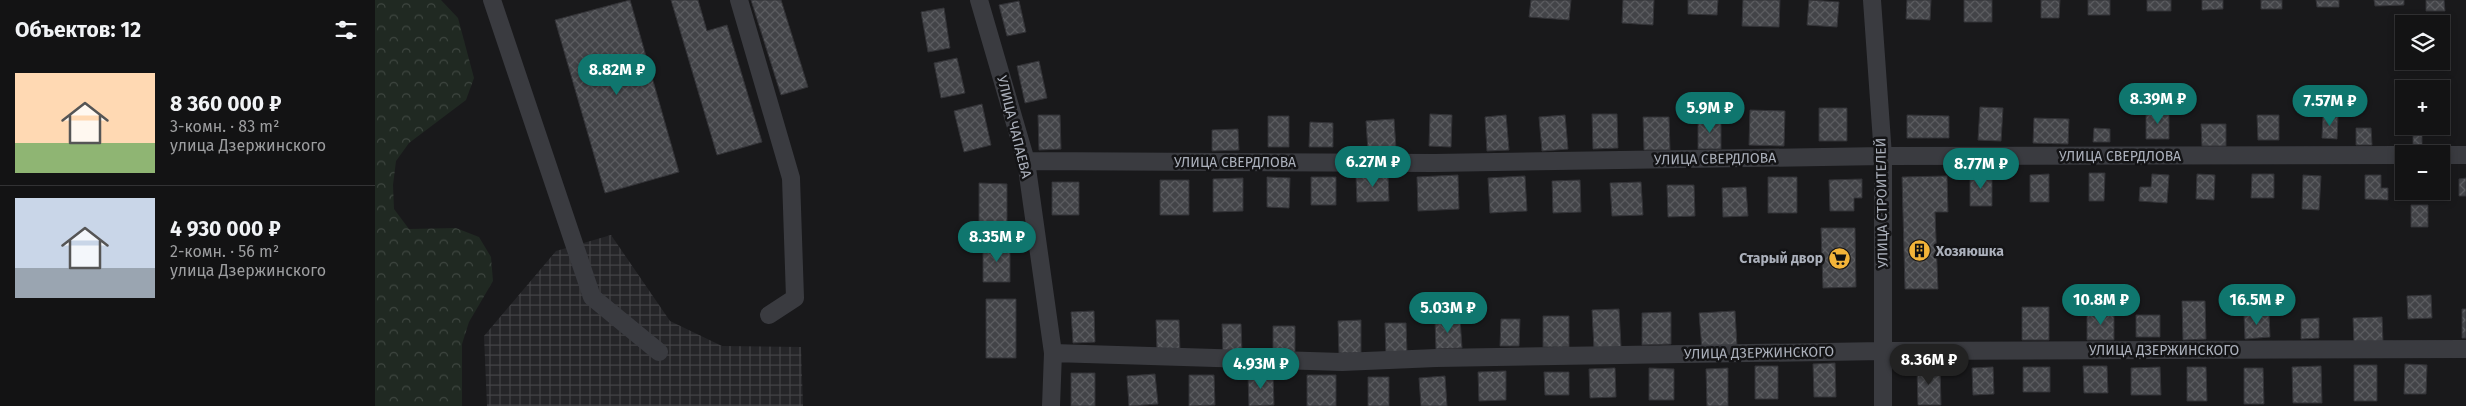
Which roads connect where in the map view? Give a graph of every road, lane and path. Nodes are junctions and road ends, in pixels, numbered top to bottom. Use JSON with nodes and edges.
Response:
{"nodes":[{"id":1,"x":492,"y":0,"type":"edge"},
{"id":2,"x":739,"y":0,"type":"edge"},
{"id":3,"x":979,"y":0,"type":"edge"},
{"id":4,"x":1872,"y":0,"type":"edge"},
{"id":5,"x":2450,"y":155,"type":"edge"},
{"id":6,"x":2466,"y":155,"type":"edge"},
{"id":7,"x":1883,"y":156,"type":"junction"},
{"id":8,"x":2395,"y":156,"type":"edge"},
{"id":9,"x":1026,"y":161,"type":"junction"},
{"id":10,"x":769,"y":315,"type":"dead end"},
{"id":11,"x":2466,"y":349,"type":"edge"},
{"id":12,"x":1883,"y":351,"type":"junction"},
{"id":13,"x":659,"y":352,"type":"dead end"},
{"id":14,"x":1053,"y":354,"type":"junction"},
{"id":15,"x":1051,"y":406,"type":"edge"},
{"id":16,"x":1883,"y":406,"type":"edge"}],
"edges":[{"from":1,"to":13,"type":"street"},
{"from":2,"to":10,"type":"street"},
{"from":3,"to":9,"type":"street","name":"УЛИЦА ЧАПАЕВА"},
{"from":4,"to":7,"type":"street","name":"УЛИЦА СТРОИТЕЛЕЙ"},
{"from":5,"to":6,"type":"street"},
{"from":7,"to":8,"type":"street","name":"УЛИЦА СВЕРДЛОВА"},
{"from":7,"to":9,"type":"street","name":"УЛИЦА СВЕРДЛОВА"},
{"from":7,"to":12,"type":"street","name":"УЛИЦА СТРОИТЕЛЕЙ"},
{"from":9,"to":14,"type":"street","name":"УЛИЦА ЧАПАЕВА"},
{"from":11,"to":12,"type":"street","name":"УЛИЦА ДЗЕРЖИНСКОГО"},
{"from":12,"to":14,"type":"street","name":"УЛИЦА ДЗЕРЖИНСКОГО"},
{"from":12,"to":16,"type":"street","name":"УЛИЦА СТРОИТЕЛЕЙ"},
{"from":14,"to":15,"type":"street","name":"УЛИЦА ЧАПАЕВА"}]}
